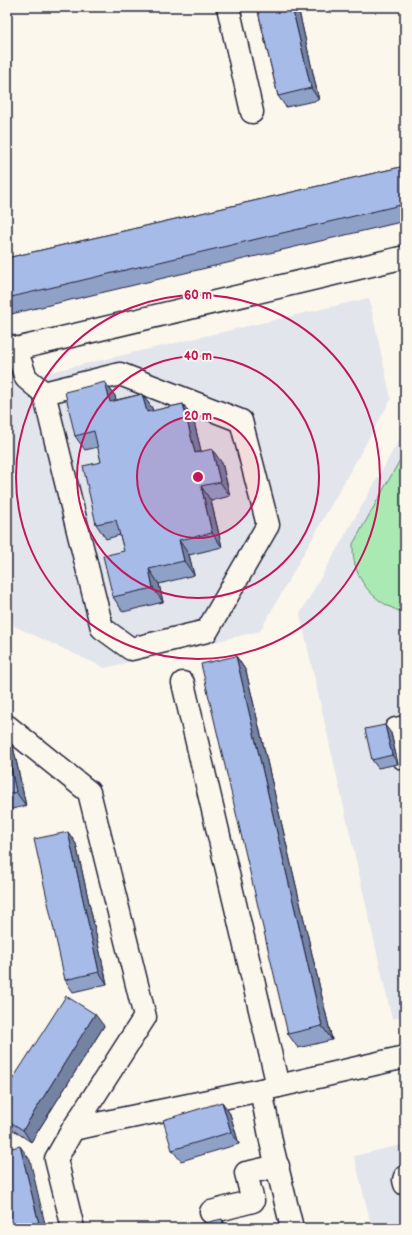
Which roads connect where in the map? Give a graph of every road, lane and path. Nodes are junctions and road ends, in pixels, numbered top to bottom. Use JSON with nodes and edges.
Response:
{"nodes":[{"id":1,"x":228,"y":7,"type":"edge"},
{"id":2,"x":252,"y":112,"type":"dead end"},
{"id":3,"x":405,"y":257,"type":"edge"},
{"id":4,"x":12,"y":347,"type":"edge"},
{"id":5,"x":44,"y":393,"type":"junction"},
{"id":6,"x":183,"y":683,"type":"dead end"},
{"id":7,"x":7,"y":726,"type":"edge"},
{"id":8,"x":405,"y":727,"type":"edge"},
{"id":9,"x":403,"y":758,"type":"dead end"},
{"id":10,"x":405,"y":1057,"type":"edge"},
{"id":11,"x":269,"y":1088,"type":"junction"},
{"id":12,"x":73,"y":1129,"type":"junction"},
{"id":13,"x":278,"y":1166,"type":"junction"},
{"id":14,"x":405,"y":1178,"type":"edge"},
{"id":15,"x":405,"y":1184,"type":"edge"},
{"id":16,"x":211,"y":1212,"type":"dead end"},
{"id":17,"x":73,"y":1228,"type":"edge"},
{"id":18,"x":292,"y":1228,"type":"edge"}],
"edges":[{"from":1,"to":2,"type":"lane"},
{"from":3,"to":4,"type":"lane"},
{"from":4,"to":5,"type":"lane"},
{"from":5,"to":5,"type":"lane"},
{"from":6,"to":11,"type":"lane"},
{"from":7,"to":12,"type":"lane"},
{"from":8,"to":9,"type":"lane"},
{"from":10,"to":11,"type":"lane"},
{"from":11,"to":12,"type":"lane"},
{"from":11,"to":13,"type":"lane"},
{"from":12,"to":17,"type":"lane"},
{"from":13,"to":16,"type":"lane"},
{"from":13,"to":18,"type":"lane"},
{"from":14,"to":15,"type":"lane"}]}
